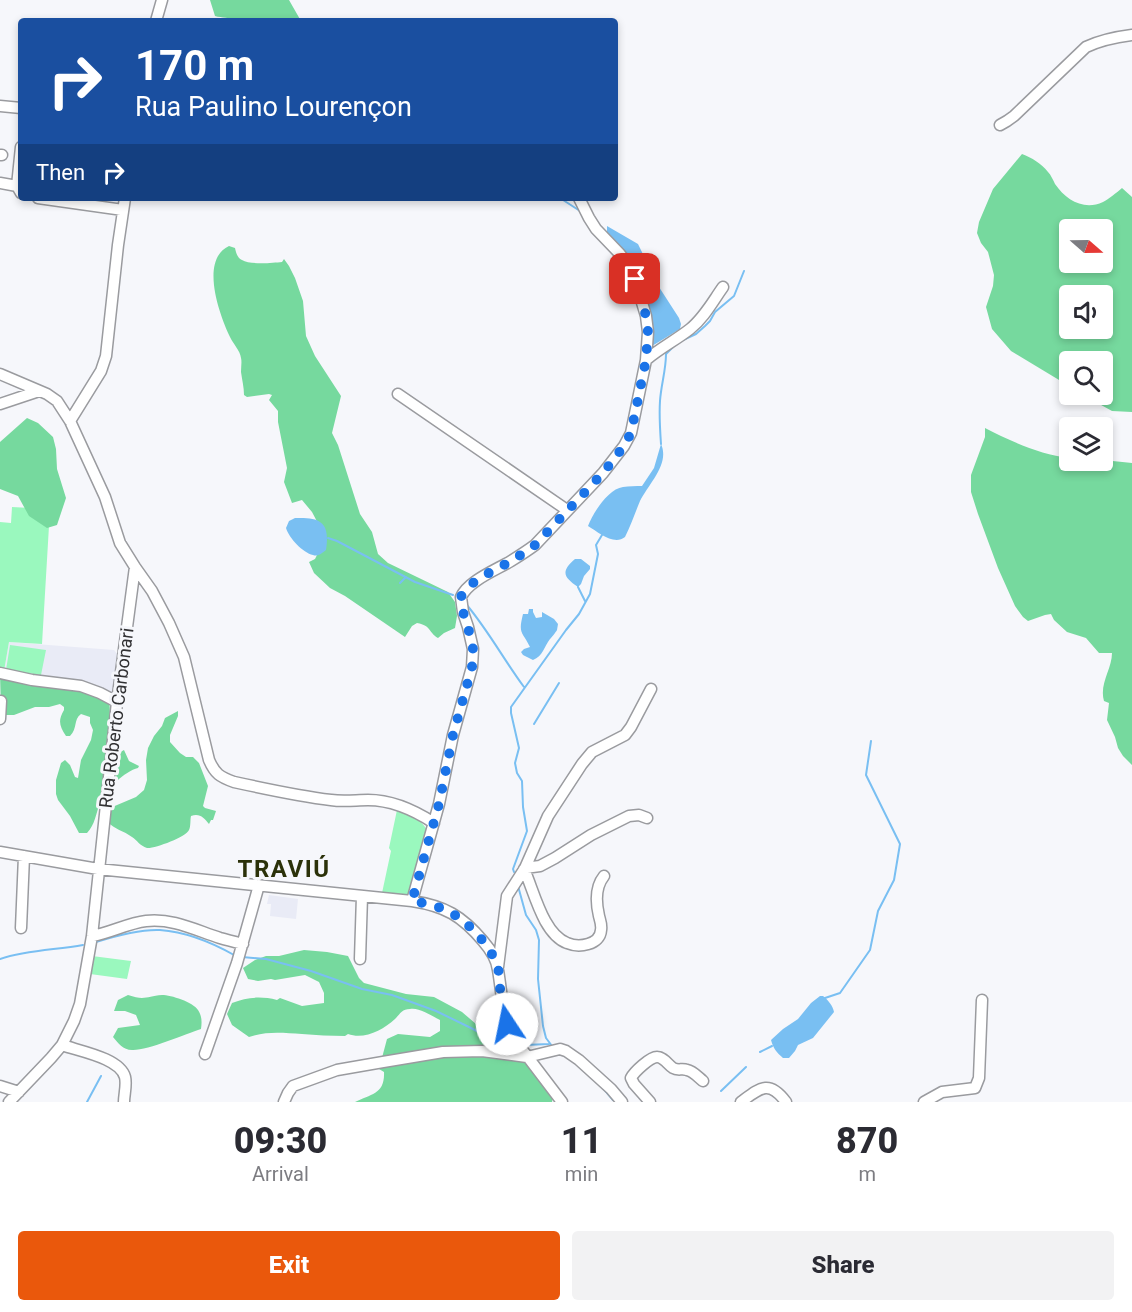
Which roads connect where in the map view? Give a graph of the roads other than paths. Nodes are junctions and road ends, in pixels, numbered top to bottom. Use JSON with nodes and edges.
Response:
{"nodes":[{"id":1,"x":162,"y":0,"type":"edge"},
{"id":2,"x":157,"y":18,"type":"edge"},
{"id":3,"x":1132,"y":35,"type":"edge"},
{"id":4,"x":0,"y":106,"type":"edge"},
{"id":5,"x":18,"y":108,"type":"edge"},
{"id":6,"x":1000,"y":124,"type":"dead end"},
{"id":7,"x":0,"y":183,"type":"edge"},
{"id":8,"x":18,"y":189,"type":"edge"},
{"id":9,"x":59,"y":201,"type":"edge"},
{"id":10,"x":124,"y":201,"type":"edge"},
{"id":11,"x":580,"y":201,"type":"edge"},
{"id":12,"x":123,"y":210,"type":"junction"},
{"id":13,"x":723,"y":287,"type":"dead end"},
{"id":14,"x":646,"y":360,"type":"junction"},
{"id":15,"x":0,"y":374,"type":"edge"},
{"id":16,"x":39,"y":391,"type":"junction"},
{"id":17,"x":398,"y":394,"type":"dead end"},
{"id":18,"x":0,"y":404,"type":"edge"},
{"id":19,"x":72,"y":425,"type":"junction"},
{"id":20,"x":567,"y":510,"type":"junction"},
{"id":21,"x":135,"y":567,"type":"junction"},
{"id":22,"x":0,"y":673,"type":"edge"},
{"id":23,"x":651,"y":689,"type":"dead end"},
{"id":24,"x":1,"y":701,"type":"edge"},
{"id":25,"x":117,"y":702,"type":"junction"},
{"id":26,"x":0,"y":718,"type":"edge"},
{"id":27,"x":647,"y":818,"type":"dead end"},
{"id":28,"x":434,"y":823,"type":"junction"},
{"id":29,"x":0,"y":852,"type":"edge"},
{"id":30,"x":24,"y":856,"type":"junction"},
{"id":31,"x":98,"y":869,"type":"junction"},
{"id":32,"x":524,"y":869,"type":"junction"},
{"id":33,"x":604,"y":876,"type":"dead end"},
{"id":34,"x":260,"y":885,"type":"junction"},
{"id":35,"x":362,"y":896,"type":"junction"},
{"id":36,"x":412,"y":901,"type":"junction"},
{"id":37,"x":21,"y":928,"type":"dead end"},
{"id":38,"x":92,"y":936,"type":"junction"},
{"id":39,"x":243,"y":944,"type":"junction"},
{"id":40,"x":360,"y":959,"type":"dead end"},
{"id":41,"x":498,"y":968,"type":"junction"},
{"id":42,"x":982,"y":1000,"type":"dead end"},
{"id":43,"x":62,"y":1045,"type":"junction"},
{"id":44,"x":205,"y":1054,"type":"dead end"},
{"id":45,"x":527,"y":1057,"type":"junction"},
{"id":46,"x":702,"y":1081,"type":"dead end"},
{"id":47,"x":0,"y":1086,"type":"edge"},
{"id":48,"x":19,"y":1092,"type":"junction"},
{"id":49,"x":9,"y":1102,"type":"edge"},
{"id":50,"x":124,"y":1102,"type":"edge"},
{"id":51,"x":284,"y":1102,"type":"edge"},
{"id":52,"x":562,"y":1102,"type":"edge"},
{"id":53,"x":622,"y":1102,"type":"edge"},
{"id":54,"x":650,"y":1102,"type":"edge"},
{"id":55,"x":741,"y":1102,"type":"edge"},
{"id":56,"x":786,"y":1102,"type":"edge"},
{"id":57,"x":924,"y":1102,"type":"edge"}],
"edges":[{"from":1,"to":2,"type":"street"},
{"from":3,"to":6,"type":"street"},
{"from":4,"to":5,"type":"street"},
{"from":7,"to":8,"type":"street"},
{"from":9,"to":12,"type":"street"},
{"from":10,"to":12,"type":"street"},
{"from":11,"to":14,"type":"street"},
{"from":12,"to":19,"type":"street"},
{"from":13,"to":14,"type":"street"},
{"from":14,"to":20,"type":"street"},
{"from":15,"to":16,"type":"street"},
{"from":16,"to":18,"type":"street"},
{"from":16,"to":19,"type":"street"},
{"from":17,"to":20,"type":"street"},
{"from":19,"to":21,"type":"street"},
{"from":20,"to":28,"type":"street"},
{"from":21,"to":25,"type":"street","name":"Rua Roberto Carbonari"},
{"from":21,"to":28,"type":"street"},
{"from":22,"to":25,"type":"street"},
{"from":23,"to":32,"type":"street"},
{"from":24,"to":26,"type":"street"},
{"from":25,"to":31,"type":"street","name":"Rua Roberto Carbonari"},
{"from":27,"to":32,"type":"street"},
{"from":28,"to":36,"type":"street"},
{"from":29,"to":30,"type":"street"},
{"from":30,"to":31,"type":"street"},
{"from":30,"to":37,"type":"street"},
{"from":31,"to":34,"type":"street"},
{"from":31,"to":38,"type":"street","name":"Rua Roberto Carbonari"},
{"from":32,"to":33,"type":"street"},
{"from":32,"to":41,"type":"street"},
{"from":34,"to":35,"type":"street"},
{"from":34,"to":39,"type":"street"},
{"from":35,"to":36,"type":"street"},
{"from":35,"to":40,"type":"street"},
{"from":36,"to":41,"type":"street"},
{"from":38,"to":39,"type":"street"},
{"from":38,"to":43,"type":"street","name":"Rua Roberto Carbonari"},
{"from":39,"to":44,"type":"street"},
{"from":41,"to":45,"type":"street"},
{"from":42,"to":57,"type":"street"},
{"from":43,"to":48,"type":"street","name":"Rua Roberto Carbonari"},
{"from":43,"to":50,"type":"street"},
{"from":45,"to":51,"type":"street"},
{"from":45,"to":52,"type":"street"},
{"from":45,"to":53,"type":"street"},
{"from":46,"to":54,"type":"street"},
{"from":47,"to":48,"type":"street"},
{"from":48,"to":49,"type":"street","name":"Rua Roberto Carbonari"},
{"from":55,"to":56,"type":"street"}]}
